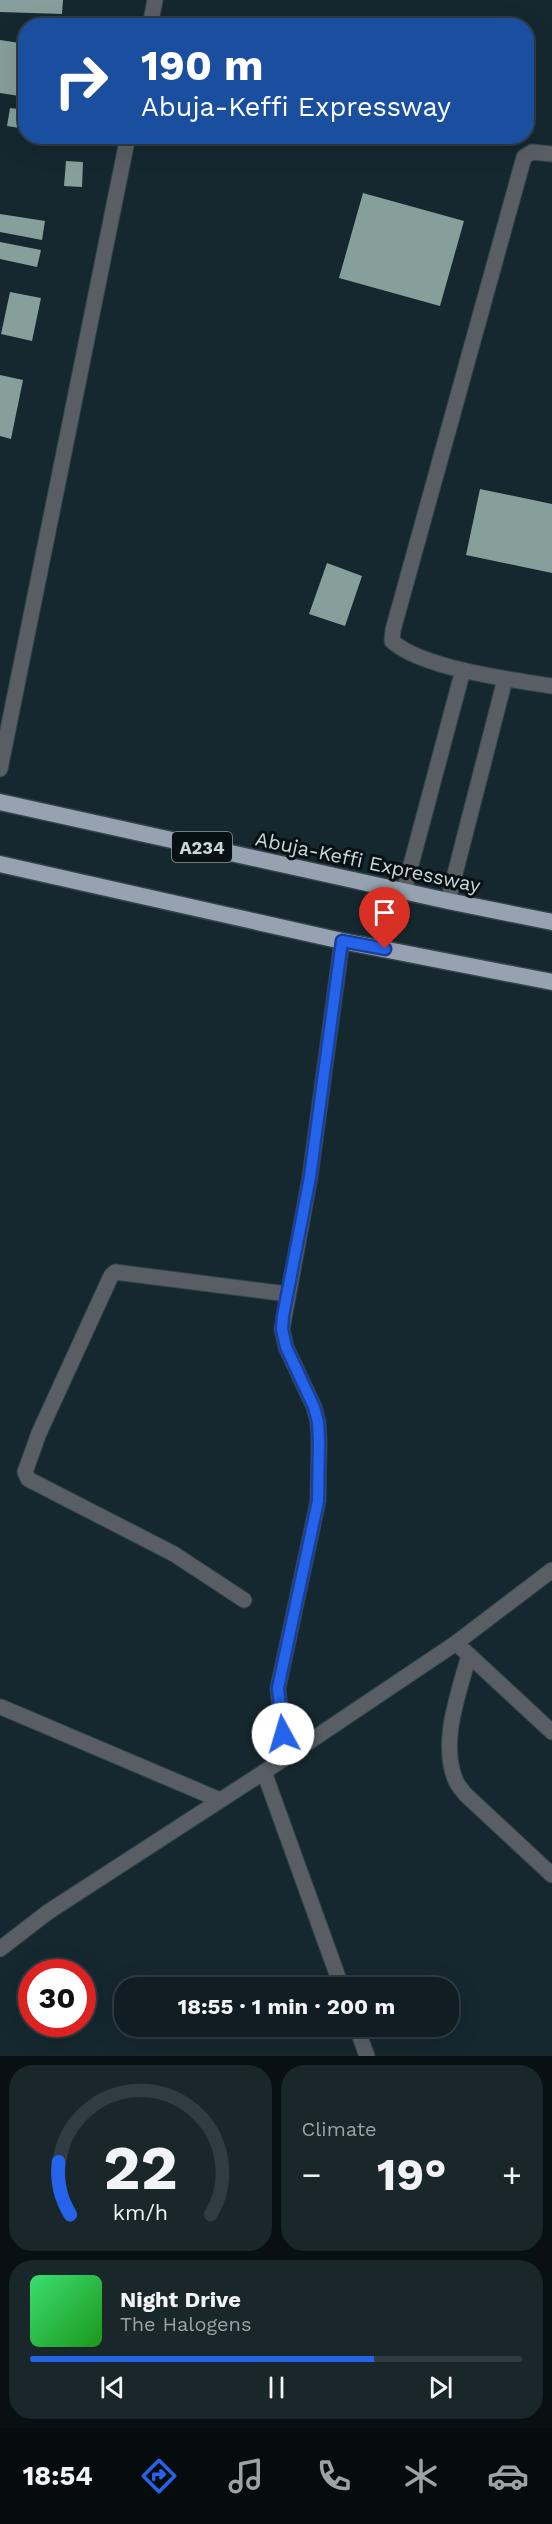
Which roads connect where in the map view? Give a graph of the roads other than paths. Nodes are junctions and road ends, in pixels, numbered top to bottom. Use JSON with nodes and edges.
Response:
{"nodes":[{"id":1,"x":155,"y":0,"type":"edge"},
{"id":2,"x":152,"y":18,"type":"edge"},
{"id":3,"x":126,"y":144,"type":"edge"},
{"id":4,"x":552,"y":154,"type":"edge"},
{"id":5,"x":463,"y":670,"type":"junction"},
{"id":6,"x":505,"y":680,"type":"junction"},
{"id":7,"x":552,"y":686,"type":"edge"},
{"id":8,"x":0,"y":769,"type":"edge"},
{"id":9,"x":0,"y":802,"type":"edge"},
{"id":10,"x":0,"y":864,"type":"edge"},
{"id":11,"x":404,"y":891,"type":"junction"},
{"id":12,"x":448,"y":902,"type":"junction"},
{"id":13,"x":552,"y":922,"type":"edge"},
{"id":14,"x":342,"y":941,"type":"junction"},
{"id":15,"x":552,"y":982,"type":"edge"},
{"id":16,"x":287,"y":1294,"type":"junction"},
{"id":17,"x":552,"y":1570,"type":"edge"},
{"id":18,"x":244,"y":1600,"type":"dead end"},
{"id":19,"x":456,"y":1643,"type":"junction"},
{"id":20,"x":469,"y":1654,"type":"junction"},
{"id":21,"x":1,"y":1707,"type":"edge"},
{"id":22,"x":552,"y":1732,"type":"edge"},
{"id":23,"x":285,"y":1757,"type":"junction"},
{"id":24,"x":264,"y":1772,"type":"junction"},
{"id":25,"x":220,"y":1800,"type":"junction"},
{"id":26,"x":552,"y":1875,"type":"edge"},
{"id":27,"x":0,"y":1949,"type":"edge"},
{"id":28,"x":338,"y":1977,"type":"edge"},
{"id":29,"x":360,"y":2037,"type":"edge"},
{"id":30,"x":367,"y":2056,"type":"edge"}],
"edges":[{"from":1,"to":2,"type":"street"},
{"from":3,"to":8,"type":"street"},
{"from":4,"to":5,"type":"street"},
{"from":5,"to":6,"type":"street"},
{"from":5,"to":11,"type":"street"},
{"from":6,"to":7,"type":"street"},
{"from":6,"to":12,"type":"street"},
{"from":9,"to":11,"type":"highway","name":"Abuja-Keffi Expressway","number":"A234"},
{"from":10,"to":14,"type":"highway"},
{"from":11,"to":12,"type":"highway","name":"Abuja-Keffi Expressway","number":"A234"},
{"from":12,"to":13,"type":"highway","name":"Abuja-Keffi Expressway","number":"A234"},
{"from":14,"to":15,"type":"highway"},
{"from":14,"to":16,"type":"street"},
{"from":16,"to":18,"type":"street"},
{"from":16,"to":23,"type":"street"},
{"from":17,"to":19,"type":"street"},
{"from":19,"to":20,"type":"street"},
{"from":19,"to":23,"type":"street"},
{"from":20,"to":22,"type":"street"},
{"from":20,"to":26,"type":"street"},
{"from":21,"to":25,"type":"street"},
{"from":23,"to":24,"type":"street"},
{"from":24,"to":25,"type":"street"},
{"from":24,"to":28,"type":"street"},
{"from":25,"to":27,"type":"street"},
{"from":29,"to":30,"type":"street"}]}
